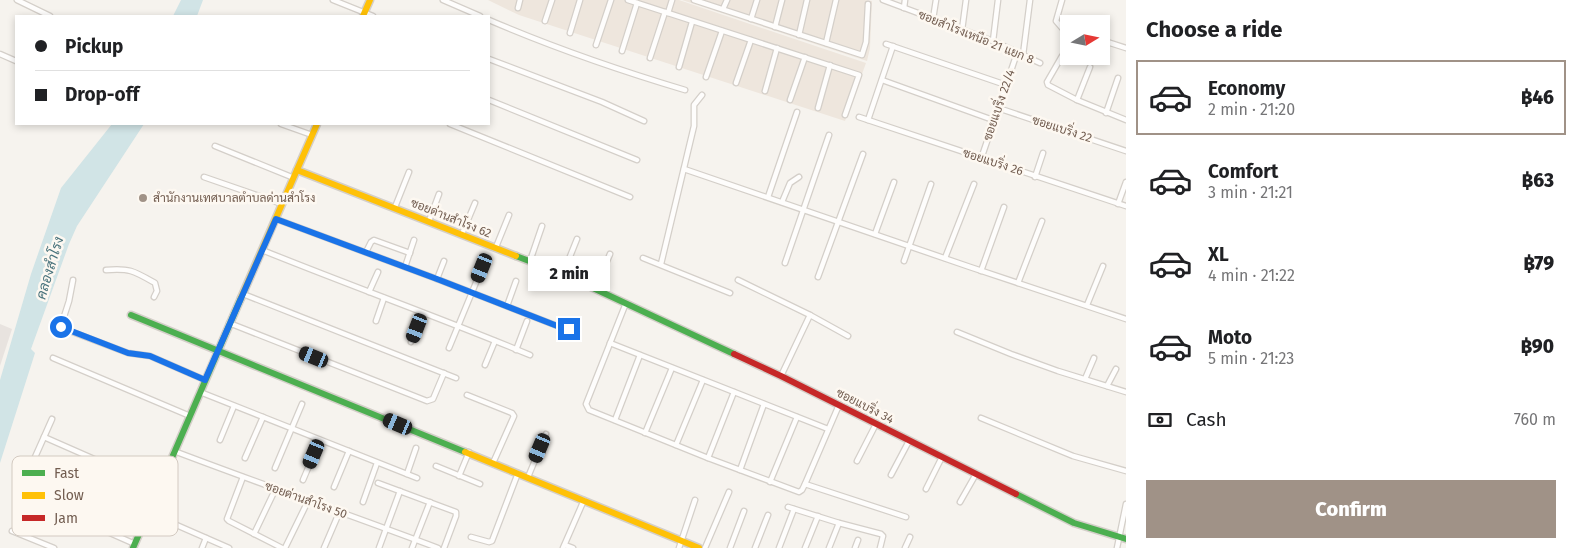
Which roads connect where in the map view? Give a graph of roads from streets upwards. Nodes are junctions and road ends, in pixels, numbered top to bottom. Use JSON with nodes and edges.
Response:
{"nodes":[{"id":1,"x":17,"y":0,"type":"edge"},
{"id":2,"x":333,"y":0,"type":"edge"},
{"id":3,"x":370,"y":0,"type":"edge"},
{"id":4,"x":443,"y":0,"type":"edge"},
{"id":5,"x":520,"y":0,"type":"edge"},
{"id":6,"x":552,"y":0,"type":"edge"},
{"id":7,"x":580,"y":0,"type":"edge"},
{"id":8,"x":611,"y":0,"type":"edge"},
{"id":9,"x":628,"y":0,"type":"edge"},
{"id":10,"x":672,"y":0,"type":"edge"},
{"id":11,"x":694,"y":0,"type":"edge"},
{"id":12,"x":727,"y":0,"type":"edge"},
{"id":13,"x":757,"y":0,"type":"edge"},
{"id":14,"x":782,"y":0,"type":"edge"},
{"id":15,"x":807,"y":0,"type":"edge"},
{"id":16,"x":836,"y":0,"type":"edge"},
{"id":17,"x":883,"y":0,"type":"edge"},
{"id":18,"x":905,"y":0,"type":"edge"},
{"id":19,"x":936,"y":0,"type":"edge"},
{"id":20,"x":966,"y":0,"type":"edge"},
{"id":21,"x":998,"y":0,"type":"edge"},
{"id":22,"x":1030,"y":0,"type":"edge"},
{"id":23,"x":1062,"y":0,"type":"edge"},
{"id":24,"x":637,"y":3,"type":"junction"},
{"id":25,"x":868,"y":4,"type":"dead end"},
{"id":26,"x":518,"y":8,"type":"dead end"},
{"id":27,"x":904,"y":8,"type":"junction"},
{"id":28,"x":723,"y":9,"type":"junction"},
{"id":29,"x":666,"y":12,"type":"junction"},
{"id":30,"x":363,"y":14,"type":"edge"},
{"id":31,"x":48,"y":15,"type":"edge"},
{"id":32,"x":478,"y":15,"type":"edge"},
{"id":33,"x":751,"y":19,"type":"junction"},
{"id":34,"x":933,"y":19,"type":"junction"},
{"id":35,"x":490,"y":20,"type":"edge"},
{"id":36,"x":545,"y":21,"type":"dead end"},
{"id":37,"x":692,"y":22,"type":"junction"},
{"id":38,"x":1060,"y":26,"type":"edge"},
{"id":39,"x":775,"y":27,"type":"junction"},
{"id":40,"x":962,"y":30,"type":"junction"},
{"id":41,"x":722,"y":31,"type":"junction"},
{"id":42,"x":570,"y":33,"type":"dead end"},
{"id":43,"x":799,"y":34,"type":"junction"},
{"id":44,"x":751,"y":40,"type":"junction"},
{"id":45,"x":993,"y":41,"type":"junction"},
{"id":46,"x":826,"y":43,"type":"junction"},
{"id":47,"x":1110,"y":43,"type":"edge"},
{"id":48,"x":886,"y":44,"type":"dead end"},
{"id":49,"x":596,"y":45,"type":"dead end"},
{"id":50,"x":893,"y":46,"type":"junction"},
{"id":51,"x":778,"y":48,"type":"junction"},
{"id":52,"x":1126,"y":48,"type":"edge"},
{"id":53,"x":622,"y":51,"type":"dead end"},
{"id":54,"x":1017,"y":52,"type":"junction"},
{"id":55,"x":0,"y":54,"type":"edge"},
{"id":56,"x":1023,"y":55,"type":"junction"},
{"id":57,"x":805,"y":57,"type":"junction"},
{"id":58,"x":650,"y":58,"type":"dead end"},
{"id":59,"x":490,"y":60,"type":"edge"},
{"id":60,"x":1060,"y":60,"type":"edge"},
{"id":61,"x":15,"y":62,"type":"edge"},
{"id":62,"x":1040,"y":63,"type":"dead end"},
{"id":63,"x":830,"y":66,"type":"junction"},
{"id":64,"x":1090,"y":66,"type":"dead end"},
{"id":65,"x":679,"y":67,"type":"dead end"},
{"id":66,"x":706,"y":77,"type":"dead end"},
{"id":67,"x":1118,"y":78,"type":"dead end"},
{"id":68,"x":882,"y":80,"type":"junction"},
{"id":69,"x":736,"y":83,"type":"dead end"},
{"id":70,"x":1006,"y":85,"type":"junction"},
{"id":71,"x":685,"y":90,"type":"dead end"},
{"id":72,"x":765,"y":91,"type":"dead end"},
{"id":73,"x":702,"y":95,"type":"dead end"},
{"id":74,"x":490,"y":100,"type":"edge"},
{"id":75,"x":790,"y":100,"type":"dead end"},
{"id":76,"x":1077,"y":100,"type":"junction"},
{"id":77,"x":818,"y":108,"type":"dead end"},
{"id":78,"x":998,"y":108,"type":"junction"},
{"id":79,"x":797,"y":112,"type":"dead end"},
{"id":80,"x":1106,"y":113,"type":"junction"},
{"id":81,"x":845,"y":115,"type":"dead end"},
{"id":82,"x":860,"y":117,"type":"dead end"},
{"id":83,"x":644,"y":120,"type":"dead end"},
{"id":84,"x":868,"y":120,"type":"junction"},
{"id":85,"x":993,"y":120,"type":"junction"},
{"id":86,"x":1126,"y":120,"type":"edge"},
{"id":87,"x":284,"y":125,"type":"edge"},
{"id":88,"x":317,"y":125,"type":"edge"},
{"id":89,"x":452,"y":125,"type":"edge"},
{"id":90,"x":312,"y":135,"type":"junction"},
{"id":91,"x":829,"y":135,"type":"dead end"},
{"id":92,"x":214,"y":146,"type":"dead end"},
{"id":93,"x":1126,"y":151,"type":"edge"},
{"id":94,"x":1043,"y":153,"type":"dead end"},
{"id":95,"x":863,"y":154,"type":"dead end"},
{"id":96,"x":981,"y":159,"type":"junction"},
{"id":97,"x":637,"y":160,"type":"dead end"},
{"id":98,"x":684,"y":169,"type":"junction"},
{"id":99,"x":297,"y":170,"type":"junction"},
{"id":100,"x":409,"y":172,"type":"dead end"},
{"id":101,"x":1035,"y":176,"type":"junction"},
{"id":102,"x":204,"y":177,"type":"dead end"},
{"id":103,"x":294,"y":178,"type":"junction"},
{"id":104,"x":800,"y":178,"type":"dead end"},
{"id":105,"x":894,"y":182,"type":"dead end"},
{"id":106,"x":1126,"y":182,"type":"edge"},
{"id":107,"x":931,"y":184,"type":"dead end"},
{"id":108,"x":974,"y":184,"type":"dead end"},
{"id":109,"x":439,"y":194,"type":"dead end"},
{"id":110,"x":630,"y":197,"type":"dead end"},
{"id":111,"x":768,"y":197,"type":"junction"},
{"id":112,"x":782,"y":202,"type":"junction"},
{"id":113,"x":475,"y":203,"type":"dead end"},
{"id":114,"x":282,"y":204,"type":"junction"},
{"id":115,"x":1118,"y":204,"type":"junction"},
{"id":116,"x":1126,"y":206,"type":"edge"},
{"id":117,"x":395,"y":207,"type":"junction"},
{"id":118,"x":1004,"y":207,"type":"dead end"},
{"id":119,"x":803,"y":209,"type":"junction"},
{"id":120,"x":509,"y":215,"type":"dead end"},
{"id":121,"x":276,"y":219,"type":"junction"},
{"id":122,"x":429,"y":221,"type":"junction"},
{"id":123,"x":1042,"y":221,"type":"dead end"},
{"id":124,"x":838,"y":222,"type":"junction"},
{"id":125,"x":542,"y":226,"type":"dead end"},
{"id":126,"x":462,"y":234,"type":"junction"},
{"id":127,"x":875,"y":234,"type":"junction"},
{"id":128,"x":577,"y":239,"type":"dead end"},
{"id":129,"x":414,"y":240,"type":"dead end"},
{"id":130,"x":910,"y":246,"type":"junction"},
{"id":131,"x":496,"y":247,"type":"junction"},
{"id":132,"x":262,"y":250,"type":"junction"},
{"id":133,"x":366,"y":252,"type":"junction"},
{"id":134,"x":410,"y":253,"type":"junction"},
{"id":135,"x":610,"y":254,"type":"dead end"},
{"id":136,"x":643,"y":258,"type":"dead end"},
{"id":137,"x":945,"y":258,"type":"junction"},
{"id":138,"x":444,"y":261,"type":"dead end"},
{"id":139,"x":530,"y":261,"type":"junction"},
{"id":140,"x":904,"y":261,"type":"dead end"},
{"id":141,"x":785,"y":263,"type":"dead end"},
{"id":142,"x":661,"y":264,"type":"junction"},
{"id":143,"x":1103,"y":266,"type":"dead end"},
{"id":144,"x":405,"y":268,"type":"junction"},
{"id":145,"x":482,"y":268,"type":"dead end"},
{"id":146,"x":106,"y":270,"type":"dead end"},
{"id":147,"x":981,"y":271,"type":"junction"},
{"id":148,"x":378,"y":272,"type":"dead end"},
{"id":149,"x":563,"y":274,"type":"junction"},
{"id":150,"x":818,"y":276,"type":"dead end"},
{"id":151,"x":437,"y":279,"type":"junction"},
{"id":152,"x":73,"y":280,"type":"dead end"},
{"id":153,"x":738,"y":280,"type":"dead end"},
{"id":154,"x":516,"y":281,"type":"dead end"},
{"id":155,"x":1018,"y":283,"type":"junction"},
{"id":156,"x":595,"y":289,"type":"junction"},
{"id":157,"x":370,"y":292,"type":"junction"},
{"id":158,"x":730,"y":293,"type":"dead end"},
{"id":159,"x":243,"y":294,"type":"junction"},
{"id":160,"x":472,"y":294,"type":"junction"},
{"id":161,"x":154,"y":297,"type":"dead end"},
{"id":162,"x":384,"y":298,"type":"junction"},
{"id":163,"x":626,"y":303,"type":"junction"},
{"id":164,"x":1087,"y":305,"type":"junction"},
{"id":165,"x":507,"y":306,"type":"junction"},
{"id":166,"x":1126,"y":312,"type":"edge"},
{"id":167,"x":423,"y":313,"type":"junction"},
{"id":168,"x":131,"y":315,"type":"dead end"},
{"id":169,"x":810,"y":315,"type":"junction"},
{"id":170,"x":1125,"y":319,"type":"edge"},
{"id":171,"x":376,"y":321,"type":"dead end"},
{"id":172,"x":527,"y":321,"type":"dead end"},
{"id":173,"x":578,"y":321,"type":"dead end"},
{"id":174,"x":229,"y":323,"type":"junction"},
{"id":175,"x":459,"y":326,"type":"junction"},
{"id":176,"x":957,"y":332,"type":"dead end"},
{"id":177,"x":848,"y":336,"type":"dead end"},
{"id":178,"x":495,"y":341,"type":"junction"},
{"id":179,"x":411,"y":342,"type":"dead end"},
{"id":180,"x":610,"y":343,"type":"junction"},
{"id":181,"x":449,"y":348,"type":"dead end"},
{"id":182,"x":219,"y":350,"type":"junction"},
{"id":183,"x":516,"y":350,"type":"junction"},
{"id":184,"x":640,"y":355,"type":"junction"},
{"id":185,"x":530,"y":356,"type":"dead end"},
{"id":186,"x":52,"y":358,"type":"dead end"},
{"id":187,"x":1094,"y":358,"type":"dead end"},
{"id":188,"x":485,"y":365,"type":"dead end"},
{"id":189,"x":672,"y":368,"type":"junction"},
{"id":190,"x":1116,"y":370,"type":"dead end"},
{"id":191,"x":444,"y":373,"type":"junction"},
{"id":192,"x":781,"y":376,"type":"junction"},
{"id":193,"x":456,"y":378,"type":"dead end"},
{"id":194,"x":1085,"y":379,"type":"junction"},
{"id":195,"x":205,"y":380,"type":"junction"},
{"id":196,"x":703,"y":380,"type":"junction"},
{"id":197,"x":1107,"y":386,"type":"junction"},
{"id":198,"x":200,"y":392,"type":"junction"},
{"id":199,"x":734,"y":392,"type":"junction"},
{"id":200,"x":1126,"y":392,"type":"edge"},
{"id":201,"x":468,"y":395,"type":"dead end"},
{"id":202,"x":302,"y":404,"type":"dead end"},
{"id":203,"x":764,"y":404,"type":"junction"},
{"id":204,"x":839,"y":405,"type":"junction"},
{"id":205,"x":234,"y":406,"type":"junction"},
{"id":206,"x":190,"y":416,"type":"junction"},
{"id":207,"x":262,"y":417,"type":"junction"},
{"id":208,"x":797,"y":417,"type":"junction"},
{"id":209,"x":981,"y":418,"type":"dead end"},
{"id":210,"x":52,"y":419,"type":"dead end"},
{"id":211,"x":614,"y":420,"type":"junction"},
{"id":212,"x":876,"y":424,"type":"junction"},
{"id":213,"x":291,"y":428,"type":"junction"},
{"id":214,"x":828,"y":429,"type":"junction"},
{"id":215,"x":646,"y":433,"type":"junction"},
{"id":216,"x":546,"y":434,"type":"dead end"},
{"id":217,"x":44,"y":438,"type":"junction"},
{"id":218,"x":220,"y":440,"type":"dead end"},
{"id":219,"x":320,"y":440,"type":"junction"},
{"id":220,"x":909,"y":441,"type":"junction"},
{"id":221,"x":676,"y":445,"type":"junction"},
{"id":222,"x":416,"y":448,"type":"dead end"},
{"id":223,"x":174,"y":451,"type":"junction"},
{"id":224,"x":349,"y":451,"type":"junction"},
{"id":225,"x":468,"y":452,"type":"junction"},
{"id":226,"x":36,"y":456,"type":"edge"},
{"id":227,"x":86,"y":456,"type":"edge"},
{"id":228,"x":172,"y":456,"type":"edge"},
{"id":229,"x":942,"y":457,"type":"junction"},
{"id":230,"x":245,"y":458,"type":"dead end"},
{"id":231,"x":708,"y":458,"type":"junction"},
{"id":232,"x":857,"y":462,"type":"dead end"},
{"id":233,"x":377,"y":463,"type":"junction"},
{"id":234,"x":493,"y":463,"type":"junction"},
{"id":235,"x":436,"y":466,"type":"dead end"},
{"id":236,"x":275,"y":468,"type":"dead end"},
{"id":237,"x":740,"y":470,"type":"junction"},
{"id":238,"x":1126,"y":471,"type":"edge"},
{"id":239,"x":518,"y":473,"type":"junction"},
{"id":240,"x":406,"y":474,"type":"junction"},
{"id":241,"x":976,"y":474,"type":"junction"},
{"id":242,"x":891,"y":475,"type":"dead end"},
{"id":243,"x":459,"y":476,"type":"junction"},
{"id":244,"x":243,"y":477,"type":"junction"},
{"id":245,"x":417,"y":478,"type":"dead end"},
{"id":246,"x":528,"y":478,"type":"junction"},
{"id":247,"x":303,"y":480,"type":"dead end"},
{"id":248,"x":770,"y":482,"type":"junction"},
{"id":249,"x":378,"y":484,"type":"dead end"},
{"id":250,"x":480,"y":484,"type":"dead end"},
{"id":251,"x":805,"y":484,"type":"junction"},
{"id":252,"x":334,"y":487,"type":"dead end"},
{"id":253,"x":276,"y":488,"type":"junction"},
{"id":254,"x":926,"y":489,"type":"dead end"},
{"id":255,"x":400,"y":491,"type":"junction"},
{"id":256,"x":728,"y":492,"type":"dead end"},
{"id":257,"x":584,"y":500,"type":"junction"},
{"id":258,"x":695,"y":500,"type":"dead end"},
{"id":259,"x":308,"y":501,"type":"junction"},
{"id":260,"x":363,"y":502,"type":"dead end"},
{"id":261,"x":430,"y":502,"type":"junction"},
{"id":262,"x":960,"y":502,"type":"dead end"},
{"id":263,"x":1126,"y":504,"type":"edge"},
{"id":264,"x":788,"y":507,"type":"dead end"},
{"id":265,"x":794,"y":509,"type":"junction"},
{"id":266,"x":744,"y":511,"type":"dead end"},
{"id":267,"x":339,"y":513,"type":"junction"},
{"id":268,"x":768,"y":514,"type":"dead end"},
{"id":269,"x":818,"y":516,"type":"junction"},
{"id":270,"x":906,"y":517,"type":"dead end"},
{"id":271,"x":838,"y":523,"type":"junction"},
{"id":272,"x":178,"y":526,"type":"edge"},
{"id":273,"x":386,"y":529,"type":"junction"},
{"id":274,"x":254,"y":534,"type":"junction"},
{"id":275,"x":24,"y":536,"type":"edge"},
{"id":276,"x":112,"y":536,"type":"edge"},
{"id":277,"x":471,"y":537,"type":"dead end"},
{"id":278,"x":910,"y":537,"type":"dead end"},
{"id":279,"x":206,"y":538,"type":"junction"},
{"id":280,"x":1123,"y":538,"type":"edge"},
{"id":281,"x":415,"y":540,"type":"junction"},
{"id":282,"x":858,"y":540,"type":"dead end"},
{"id":283,"x":680,"y":545,"type":"edge"},
{"id":284,"x":134,"y":546,"type":"edge"},
{"id":285,"x":564,"y":546,"type":"edge"},
{"id":286,"x":54,"y":548,"type":"edge"},
{"id":287,"x":202,"y":548,"type":"edge"},
{"id":288,"x":229,"y":548,"type":"edge"},
{"id":289,"x":283,"y":548,"type":"edge"},
{"id":290,"x":324,"y":548,"type":"edge"},
{"id":291,"x":379,"y":548,"type":"edge"},
{"id":292,"x":412,"y":548,"type":"edge"},
{"id":293,"x":438,"y":548,"type":"edge"},
{"id":294,"x":444,"y":548,"type":"edge"},
{"id":295,"x":573,"y":548,"type":"edge"},
{"id":296,"x":699,"y":548,"type":"edge"},
{"id":297,"x":705,"y":548,"type":"edge"},
{"id":298,"x":730,"y":548,"type":"edge"},
{"id":299,"x":755,"y":548,"type":"edge"},
{"id":300,"x":779,"y":548,"type":"edge"},
{"id":301,"x":805,"y":548,"type":"edge"},
{"id":302,"x":829,"y":548,"type":"edge"},
{"id":303,"x":855,"y":548,"type":"edge"},
{"id":304,"x":880,"y":548,"type":"edge"},
{"id":305,"x":905,"y":548,"type":"edge"},
{"id":306,"x":1118,"y":548,"type":"edge"}],
"edges":[{"from":1,"to":31,"type":"street"},
{"from":2,"to":30,"type":"street"},
{"from":3,"to":30,"type":"street"},
{"from":4,"to":32,"type":"street"},
{"from":5,"to":26,"type":"street"},
{"from":6,"to":36,"type":"street"},
{"from":7,"to":42,"type":"street"},
{"from":8,"to":49,"type":"street"},
{"from":9,"to":24,"type":"street"},
{"from":10,"to":29,"type":"street"},
{"from":11,"to":28,"type":"street"},
{"from":12,"to":28,"type":"street"},
{"from":13,"to":33,"type":"street"},
{"from":14,"to":39,"type":"street"},
{"from":15,"to":43,"type":"street"},
{"from":16,"to":46,"type":"street"},
{"from":17,"to":27,"type":"street","name":"ซอยสำโรงเหนือ 21 แยก 8"},
{"from":18,"to":27,"type":"street"},
{"from":19,"to":34,"type":"street"},
{"from":20,"to":40,"type":"street"},
{"from":21,"to":45,"type":"street"},
{"from":22,"to":56,"type":"street"},
{"from":23,"to":38,"type":"street"},
{"from":24,"to":29,"type":"street"},
{"from":24,"to":53,"type":"street"},
{"from":25,"to":46,"type":"street"},
{"from":27,"to":34,"type":"street","name":"ซอยสำโรงเหนือ 21 แยก 8"},
{"from":28,"to":33,"type":"street"},
{"from":29,"to":37,"type":"street"},
{"from":29,"to":58,"type":"street"},
{"from":33,"to":39,"type":"street"},
{"from":34,"to":40,"type":"street","name":"ซอยสำโรงเหนือ 21 แยก 8"},
{"from":35,"to":71,"type":"street"},
{"from":37,"to":41,"type":"street"},
{"from":37,"to":65,"type":"street"},
{"from":39,"to":43,"type":"street"},
{"from":40,"to":45,"type":"street","name":"ซอยสำโรงเหนือ 21 แยก 8"},
{"from":41,"to":44,"type":"street"},
{"from":41,"to":66,"type":"street"},
{"from":43,"to":46,"type":"street"},
{"from":44,"to":51,"type":"street"},
{"from":44,"to":69,"type":"street"},
{"from":45,"to":54,"type":"street","name":"ซอยสำโรงเหนือ 21 แยก 8"},
{"from":47,"to":52,"type":"street"},
{"from":48,"to":50,"type":"street"},
{"from":50,"to":68,"type":"street"},
{"from":50,"to":70,"type":"street"},
{"from":51,"to":57,"type":"street"},
{"from":51,"to":72,"type":"street"},
{"from":54,"to":56,"type":"street","name":"ซอยสำโรงเหนือ 21 แยก 8"},
{"from":54,"to":70,"type":"street","name":"ซอยแบริ่ง 22/4"},
{"from":55,"to":61,"type":"street"},
{"from":56,"to":62,"type":"street","name":"ซอยสำโรงเหนือ 21 แยก 8"},
{"from":57,"to":63,"type":"street"},
{"from":57,"to":75,"type":"street"},
{"from":59,"to":83,"type":"street"},
{"from":60,"to":76,"type":"street"},
{"from":63,"to":77,"type":"street"},
{"from":63,"to":81,"type":"street"},
{"from":64,"to":76,"type":"street"},
{"from":67,"to":80,"type":"street"},
{"from":68,"to":84,"type":"street"},
{"from":68,"to":85,"type":"street"},
{"from":70,"to":78,"type":"street","name":"ซอยแบริ่ง 22/4"},
{"from":73,"to":98,"type":"street"},
{"from":74,"to":97,"type":"street"},
{"from":76,"to":80,"type":"street"},
{"from":78,"to":85,"type":"street","name":"ซอยแบริ่ง 22/4"},
{"from":78,"to":93,"type":"street","name":"ซอยแบริ่ง 22"},
{"from":79,"to":111,"type":"street"},
{"from":80,"to":86,"type":"street"},
{"from":82,"to":84,"type":"street","name":"ซอยแบริ่ง 26"},
{"from":84,"to":96,"type":"street","name":"ซอยแบริ่ง 26"},
{"from":85,"to":96,"type":"street","name":"ซอยแบริ่ง 22/4"},
{"from":87,"to":90,"type":"street"},
{"from":88,"to":90,"type":"street"},
{"from":89,"to":110,"type":"street"},
{"from":90,"to":99,"type":"street"},
{"from":91,"to":119,"type":"street"},
{"from":92,"to":103,"type":"street"},
{"from":94,"to":101,"type":"street"},
{"from":95,"to":124,"type":"street"},
{"from":96,"to":101,"type":"street","name":"ซอยแบริ่ง 26"},
{"from":98,"to":111,"type":"street"},
{"from":98,"to":142,"type":"street"},
{"from":99,"to":103,"type":"street"},
{"from":99,"to":117,"type":"street","name":"ซอยด่านสำโรง 62"},
{"from":100,"to":117,"type":"street"},
{"from":101,"to":115,"type":"street","name":"ซอยแบริ่ง 26"},
{"from":102,"to":114,"type":"street"},
{"from":103,"to":114,"type":"street"},
{"from":104,"to":112,"type":"street"},
{"from":105,"to":127,"type":"street"},
{"from":106,"to":115,"type":"street"},
{"from":107,"to":130,"type":"street"},
{"from":108,"to":137,"type":"street"},
{"from":109,"to":122,"type":"street"},
{"from":111,"to":112,"type":"street"},
{"from":112,"to":119,"type":"street"},
{"from":113,"to":126,"type":"street"},
{"from":114,"to":121,"type":"street"},
{"from":115,"to":116,"type":"street","name":"ซอยแบริ่ง 26"},
{"from":117,"to":122,"type":"street","name":"ซอยด่านสำโรง 62"},
{"from":118,"to":147,"type":"street"},
{"from":119,"to":124,"type":"street"},
{"from":119,"to":141,"type":"street"},
{"from":120,"to":131,"type":"street"},
{"from":121,"to":132,"type":"street"},
{"from":121,"to":133,"type":"street"},
{"from":122,"to":126,"type":"street","name":"ซอยด่านสำโรง 62"},
{"from":123,"to":155,"type":"street"},
{"from":124,"to":127,"type":"street"},
{"from":124,"to":150,"type":"street"},
{"from":125,"to":139,"type":"street"},
{"from":126,"to":131,"type":"street","name":"ซอยด่านสำโรง 62"},
{"from":127,"to":130,"type":"street"},
{"from":128,"to":149,"type":"street"},
{"from":129,"to":134,"type":"street"},
{"from":130,"to":137,"type":"street"},
{"from":130,"to":140,"type":"street"},
{"from":131,"to":139,"type":"street","name":"ซอยด่านสำโรง 62"},
{"from":132,"to":157,"type":"street"},
{"from":132,"to":159,"type":"street"},
{"from":133,"to":134,"type":"street"},
{"from":133,"to":144,"type":"street"},
{"from":134,"to":144,"type":"street"},
{"from":135,"to":156,"type":"street"},
{"from":136,"to":142,"type":"street"},
{"from":137,"to":147,"type":"street"},
{"from":138,"to":151,"type":"street"},
{"from":139,"to":149,"type":"street","name":"ซอยด่านสำโรง 62"},
{"from":142,"to":158,"type":"street"},
{"from":143,"to":164,"type":"street"},
{"from":144,"to":151,"type":"street"},
{"from":145,"to":160,"type":"street"},
{"from":146,"to":161,"type":"street"},
{"from":147,"to":155,"type":"street"},
{"from":148,"to":157,"type":"street"},
{"from":149,"to":156,"type":"street","name":"ซอยด่านสำโรง 62"},
{"from":151,"to":160,"type":"street"},
{"from":152,"to":195,"type":"street"},
{"from":153,"to":169,"type":"street"},
{"from":154,"to":165,"type":"street"},
{"from":155,"to":164,"type":"street"},
{"from":156,"to":163,"type":"street","name":"ซอยแบริ่ง 34"},
{"from":157,"to":162,"type":"street"},
{"from":159,"to":174,"type":"street"},
{"from":159,"to":191,"type":"street"},
{"from":160,"to":165,"type":"street"},
{"from":160,"to":175,"type":"street"},
{"from":162,"to":167,"type":"street"},
{"from":162,"to":171,"type":"street"},
{"from":163,"to":180,"type":"street"},
{"from":163,"to":192,"type":"street","name":"ซอยแบริ่ง 34"},
{"from":164,"to":170,"type":"street"},
{"from":165,"to":173,"type":"street"},
{"from":166,"to":170,"type":"street"},
{"from":167,"to":175,"type":"street"},
{"from":167,"to":179,"type":"street"},
{"from":168,"to":182,"type":"street"},
{"from":169,"to":177,"type":"street"},
{"from":169,"to":192,"type":"street"},
{"from":172,"to":183,"type":"street"},
{"from":174,"to":182,"type":"street"},
{"from":174,"to":191,"type":"street"},
{"from":175,"to":178,"type":"street"},
{"from":175,"to":181,"type":"street"},
{"from":176,"to":194,"type":"street"},
{"from":178,"to":183,"type":"street"},
{"from":178,"to":188,"type":"street"},
{"from":180,"to":184,"type":"street"},
{"from":180,"to":211,"type":"street"},
{"from":182,"to":195,"type":"street"},
{"from":182,"to":225,"type":"street"},
{"from":183,"to":185,"type":"street"},
{"from":184,"to":189,"type":"street"},
{"from":184,"to":211,"type":"street"},
{"from":186,"to":206,"type":"street"},
{"from":187,"to":194,"type":"street"},
{"from":189,"to":196,"type":"street"},
{"from":189,"to":215,"type":"street"},
{"from":190,"to":197,"type":"street"},
{"from":191,"to":193,"type":"street"},
{"from":192,"to":204,"type":"street","name":"ซอยแบริ่ง 34"},
{"from":194,"to":197,"type":"street"},
{"from":195,"to":198,"type":"street"},
{"from":196,"to":199,"type":"street"},
{"from":196,"to":221,"type":"street"},
{"from":197,"to":200,"type":"street"},
{"from":198,"to":205,"type":"street"},
{"from":198,"to":206,"type":"street"},
{"from":199,"to":203,"type":"street"},
{"from":199,"to":231,"type":"street"},
{"from":201,"to":234,"type":"street"},
{"from":202,"to":213,"type":"street"},
{"from":203,"to":208,"type":"street"},
{"from":203,"to":237,"type":"street"},
{"from":204,"to":212,"type":"street","name":"ซอยแบริ่ง 34"},
{"from":204,"to":214,"type":"street"},
{"from":205,"to":207,"type":"street"},
{"from":205,"to":218,"type":"street"},
{"from":206,"to":223,"type":"street"},
{"from":207,"to":213,"type":"street"},
{"from":207,"to":230,"type":"street"},
{"from":208,"to":214,"type":"street"},
{"from":208,"to":248,"type":"street"},
{"from":209,"to":238,"type":"street"},
{"from":210,"to":217,"type":"street"},
{"from":211,"to":215,"type":"street"},
{"from":212,"to":220,"type":"street","name":"ซอยแบริ่ง 34"},
{"from":212,"to":232,"type":"street"},
{"from":213,"to":219,"type":"street"},
{"from":213,"to":236,"type":"street"},
{"from":214,"to":251,"type":"street"},
{"from":215,"to":221,"type":"street"},
{"from":216,"to":246,"type":"street"},
{"from":217,"to":226,"type":"street"},
{"from":217,"to":227,"type":"street"},
{"from":219,"to":224,"type":"street"},
{"from":219,"to":247,"type":"street"},
{"from":220,"to":229,"type":"street","name":"ซอยแบริ่ง 34"},
{"from":220,"to":242,"type":"street"},
{"from":221,"to":231,"type":"street"},
{"from":222,"to":240,"type":"street"},
{"from":223,"to":228,"type":"street"},
{"from":223,"to":244,"type":"street","name":"ซอยด่านสำโรง 50"},
{"from":224,"to":233,"type":"street"},
{"from":224,"to":252,"type":"street"},
{"from":225,"to":234,"type":"street"},
{"from":225,"to":243,"type":"street"},
{"from":229,"to":241,"type":"street","name":"ซอยแบริ่ง 34"},
{"from":229,"to":254,"type":"street"},
{"from":231,"to":237,"type":"street"},
{"from":233,"to":240,"type":"street"},
{"from":233,"to":260,"type":"street"},
{"from":234,"to":239,"type":"street"},
{"from":235,"to":243,"type":"street"},
{"from":237,"to":248,"type":"street"},
{"from":239,"to":246,"type":"street"},
{"from":239,"to":277,"type":"street"},
{"from":240,"to":245,"type":"street"},
{"from":241,"to":262,"type":"street"},
{"from":241,"to":280,"type":"street","name":"ซอยแบริ่ง 34"},
{"from":243,"to":250,"type":"street"},
{"from":244,"to":253,"type":"street","name":"ซอยด่านสำโรง 50"},
{"from":244,"to":274,"type":"street"},
{"from":246,"to":257,"type":"street"},
{"from":248,"to":251,"type":"street"},
{"from":249,"to":255,"type":"street"},
{"from":251,"to":270,"type":"street"},
{"from":253,"to":259,"type":"street","name":"ซอยด่านสำโรง 50"},
{"from":253,"to":274,"type":"street"},
{"from":255,"to":261,"type":"street"},
{"from":255,"to":273,"type":"street"},
{"from":256,"to":297,"type":"street"},
{"from":257,"to":283,"type":"street"},
{"from":257,"to":285,"type":"street"},
{"from":258,"to":283,"type":"street"},
{"from":259,"to":267,"type":"street","name":"ซอยด่านสำโรง 50"},
{"from":259,"to":289,"type":"street"},
{"from":261,"to":281,"type":"street"},
{"from":261,"to":294,"type":"street"},
{"from":263,"to":280,"type":"street"},
{"from":264,"to":265,"type":"street"},
{"from":265,"to":269,"type":"street"},
{"from":265,"to":300,"type":"street"},
{"from":266,"to":298,"type":"street"},
{"from":267,"to":273,"type":"street","name":"ซอยด่านสำโรง 50"},
{"from":267,"to":290,"type":"street"},
{"from":268,"to":299,"type":"street"},
{"from":269,"to":271,"type":"street"},
{"from":269,"to":301,"type":"street"},
{"from":271,"to":302,"type":"street"},
{"from":271,"to":304,"type":"street"},
{"from":272,"to":279,"type":"street"},
{"from":273,"to":281,"type":"street","name":"ซอยด่านสำโรง 50"},
{"from":273,"to":291,"type":"street"},
{"from":274,"to":289,"type":"street"},
{"from":275,"to":286,"type":"street"},
{"from":276,"to":284,"type":"street"},
{"from":278,"to":305,"type":"street"},
{"from":279,"to":287,"type":"street"},
{"from":279,"to":288,"type":"street"},
{"from":280,"to":306,"type":"street"},
{"from":281,"to":292,"type":"street"},
{"from":281,"to":293,"type":"street","name":"ซอยด่านสำโรง 50"},
{"from":282,"to":303,"type":"street"},
{"from":283,"to":296,"type":"street"},
{"from":285,"to":295,"type":"street"}]}
